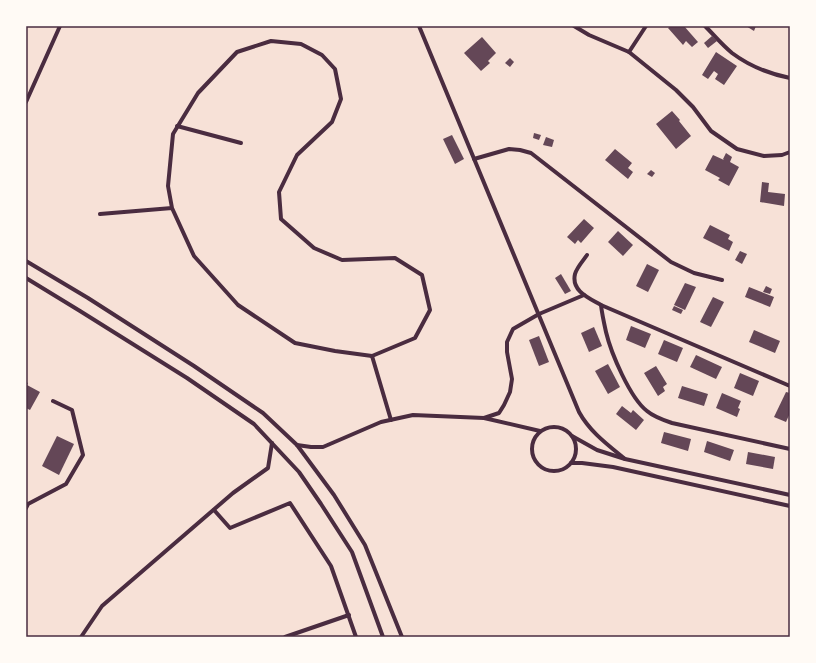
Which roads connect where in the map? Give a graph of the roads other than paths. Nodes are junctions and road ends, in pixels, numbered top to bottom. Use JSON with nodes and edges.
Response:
{"nodes":[{"id":1,"x":60,"y":26,"type":"edge"},
{"id":2,"x":419,"y":26,"type":"edge"},
{"id":3,"x":574,"y":26,"type":"edge"},
{"id":4,"x":646,"y":26,"type":"edge"},
{"id":5,"x":705,"y":26,"type":"edge"},
{"id":6,"x":629,"y":52,"type":"junction"},
{"id":7,"x":790,"y":78,"type":"edge"},
{"id":8,"x":26,"y":102,"type":"edge"},
{"id":9,"x":177,"y":126,"type":"junction"},
{"id":10,"x":241,"y":143,"type":"dead end"},
{"id":11,"x":790,"y":152,"type":"edge"},
{"id":12,"x":474,"y":159,"type":"junction"},
{"id":13,"x":172,"y":208,"type":"junction"},
{"id":14,"x":100,"y":214,"type":"dead end"},
{"id":15,"x":587,"y":255,"type":"dead end"},
{"id":16,"x":26,"y":261,"type":"edge"},
{"id":17,"x":26,"y":278,"type":"edge"},
{"id":18,"x":722,"y":280,"type":"dead end"},
{"id":19,"x":584,"y":295,"type":"junction"},
{"id":20,"x":601,"y":305,"type":"junction"},
{"id":21,"x":539,"y":314,"type":"junction"},
{"id":22,"x":372,"y":356,"type":"junction"},
{"id":23,"x":790,"y":386,"type":"edge"},
{"id":24,"x":53,"y":401,"type":"dead end"},
{"id":25,"x":484,"y":418,"type":"junction"},
{"id":26,"x":390,"y":420,"type":"junction"},
{"id":27,"x":540,"y":431,"type":"junction"},
{"id":28,"x":572,"y":436,"type":"junction"},
{"id":29,"x":272,"y":443,"type":"junction"},
{"id":30,"x":297,"y":445,"type":"junction"},
{"id":31,"x":790,"y":449,"type":"edge"},
{"id":32,"x":625,"y":459,"type":"junction"},
{"id":33,"x":571,"y":463,"type":"junction"},
{"id":34,"x":790,"y":495,"type":"edge"},
{"id":35,"x":790,"y":506,"type":"edge"},
{"id":36,"x":26,"y":508,"type":"edge"},
{"id":37,"x":214,"y":510,"type":"junction"},
{"id":38,"x":349,"y":615,"type":"junction"},
{"id":39,"x":81,"y":637,"type":"edge"},
{"id":40,"x":285,"y":637,"type":"edge"},
{"id":41,"x":356,"y":637,"type":"edge"},
{"id":42,"x":383,"y":637,"type":"edge"},
{"id":43,"x":402,"y":637,"type":"edge"}],
"edges":[{"from":1,"to":8,"type":"street"},
{"from":2,"to":12,"type":"street"},
{"from":3,"to":6,"type":"street"},
{"from":4,"to":6,"type":"street"},
{"from":5,"to":7,"type":"street"},
{"from":6,"to":11,"type":"street"},
{"from":9,"to":10,"type":"street"},
{"from":9,"to":13,"type":"street"},
{"from":9,"to":22,"type":"street"},
{"from":12,"to":18,"type":"street"},
{"from":12,"to":21,"type":"street"},
{"from":13,"to":14,"type":"street"},
{"from":13,"to":22,"type":"street"},
{"from":15,"to":19,"type":"street"},
{"from":16,"to":30,"type":"street"},
{"from":17,"to":29,"type":"street"},
{"from":19,"to":20,"type":"street"},
{"from":19,"to":21,"type":"street"},
{"from":20,"to":23,"type":"street"},
{"from":20,"to":31,"type":"street"},
{"from":21,"to":25,"type":"street"},
{"from":21,"to":32,"type":"street"},
{"from":22,"to":26,"type":"street"},
{"from":24,"to":36,"type":"street"},
{"from":25,"to":26,"type":"street"},
{"from":25,"to":27,"type":"street"},
{"from":26,"to":30,"type":"street"},
{"from":27,"to":28,"type":"street"},
{"from":27,"to":33,"type":"street"},
{"from":28,"to":32,"type":"street"},
{"from":28,"to":33,"type":"street"},
{"from":29,"to":37,"type":"street"},
{"from":29,"to":42,"type":"street"},
{"from":30,"to":43,"type":"street"},
{"from":32,"to":34,"type":"street"},
{"from":33,"to":35,"type":"street"},
{"from":37,"to":38,"type":"street"},
{"from":37,"to":39,"type":"street"},
{"from":38,"to":40,"type":"street"},
{"from":38,"to":41,"type":"street"}]}
